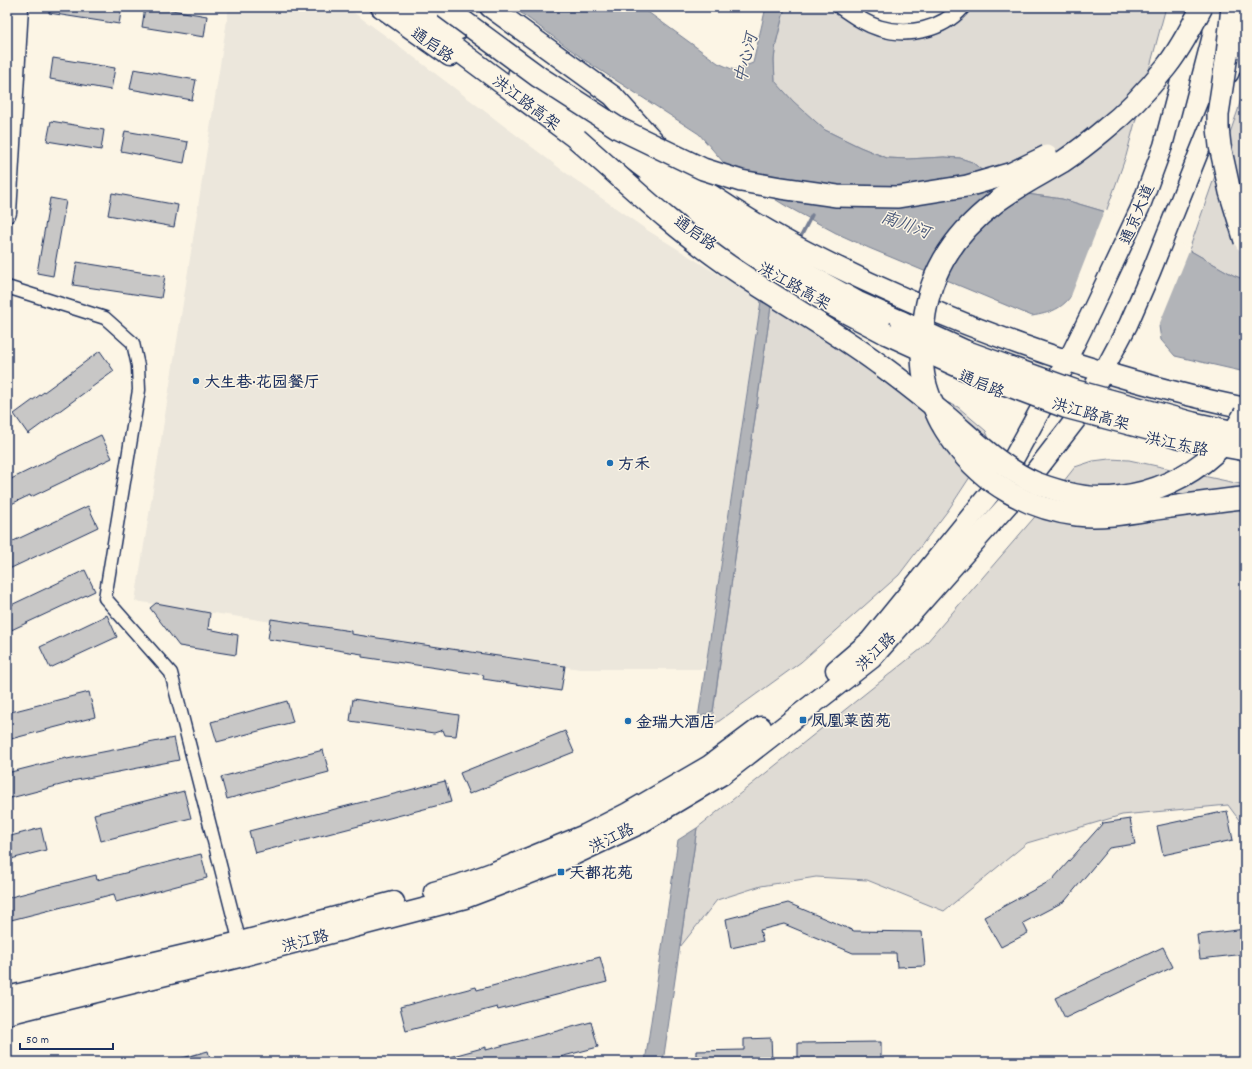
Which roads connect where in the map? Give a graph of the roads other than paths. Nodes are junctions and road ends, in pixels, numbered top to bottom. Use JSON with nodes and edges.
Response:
{"nodes":[{"id":1,"x":9,"y":7,"type":"edge"},
{"id":2,"x":19,"y":7,"type":"edge"},
{"id":3,"x":381,"y":7,"type":"edge"},
{"id":4,"x":400,"y":7,"type":"edge"},
{"id":5,"x":428,"y":7,"type":"edge"},
{"id":6,"x":436,"y":7,"type":"edge"},
{"id":7,"x":444,"y":7,"type":"edge"},
{"id":8,"x":490,"y":7,"type":"edge"},
{"id":9,"x":841,"y":7,"type":"edge"},
{"id":10,"x":962,"y":7,"type":"edge"},
{"id":11,"x":1200,"y":7,"type":"edge"},
{"id":12,"x":1232,"y":7,"type":"edge"},
{"id":13,"x":1245,"y":34,"type":"edge"},
{"id":14,"x":1227,"y":55,"type":"junction"},
{"id":15,"x":7,"y":57,"type":"edge"},
{"id":16,"x":577,"y":139,"type":"junction"},
{"id":17,"x":706,"y":192,"type":"junction"},
{"id":18,"x":1245,"y":204,"type":"edge"},
{"id":19,"x":7,"y":213,"type":"edge"},
{"id":20,"x":1245,"y":241,"type":"edge"},
{"id":21,"x":7,"y":287,"type":"edge"},
{"id":22,"x":1067,"y":361,"type":"junction"},
{"id":23,"x":1103,"y":372,"type":"junction"},
{"id":24,"x":1040,"y":408,"type":"junction"},
{"id":25,"x":1245,"y":408,"type":"edge"},
{"id":26,"x":1245,"y":413,"type":"edge"},
{"id":27,"x":1076,"y":419,"type":"junction"},
{"id":28,"x":1245,"y":434,"type":"edge"},
{"id":29,"x":1245,"y":450,"type":"edge"},
{"id":30,"x":1245,"y":458,"type":"edge"},
{"id":31,"x":1245,"y":497,"type":"edge"},
{"id":32,"x":242,"y":949,"type":"junction"},
{"id":33,"x":7,"y":997,"type":"edge"},
{"id":34,"x":7,"y":1014,"type":"edge"}],
"edges":[{"from":1,"to":15,"type":"main road"},
{"from":2,"to":19,"type":"main road"},
{"from":3,"to":24,"type":"main road","name":"通启路"},
{"from":4,"to":16,"type":"highway","name":"洪江路高架"},
{"from":5,"to":28,"type":"highway","name":"洪江路高架","bridge":true},
{"from":6,"to":17,"type":"main road","name":"通启路"},
{"from":7,"to":11,"type":"highway","bridge":true},
{"from":8,"to":17,"type":"main road"},
{"from":9,"to":10,"type":"street"},
{"from":11,"to":22,"type":"main road","name":"通京大道"},
{"from":11,"to":31,"type":"highway","bridge":true},
{"from":12,"to":14,"type":"highway"},
{"from":13,"to":23,"type":"main road"},
{"from":14,"to":18,"type":"highway","bridge":true},
{"from":14,"to":20,"type":"highway","bridge":true},
{"from":16,"to":26,"type":"highway","bridge":true},
{"from":16,"to":29,"type":"highway","name":"洪江路高架","bridge":true},
{"from":17,"to":22,"type":"main road","name":"通启路"},
{"from":21,"to":32,"type":"street"},
{"from":22,"to":23,"type":"main road"},
{"from":22,"to":24,"type":"main road","name":"通京大道"},
{"from":23,"to":25,"type":"main road"},
{"from":23,"to":27,"type":"main road"},
{"from":24,"to":27,"type":"main road","name":"洪江东路"},
{"from":24,"to":32,"type":"main road","name":"洪江路"},
{"from":27,"to":30,"type":"main road","name":"洪江东路"},
{"from":27,"to":32,"type":"main road","name":"洪江路"},
{"from":32,"to":33,"type":"main road","name":"洪江路"},
{"from":32,"to":34,"type":"main road","name":"洪江路"}]}
